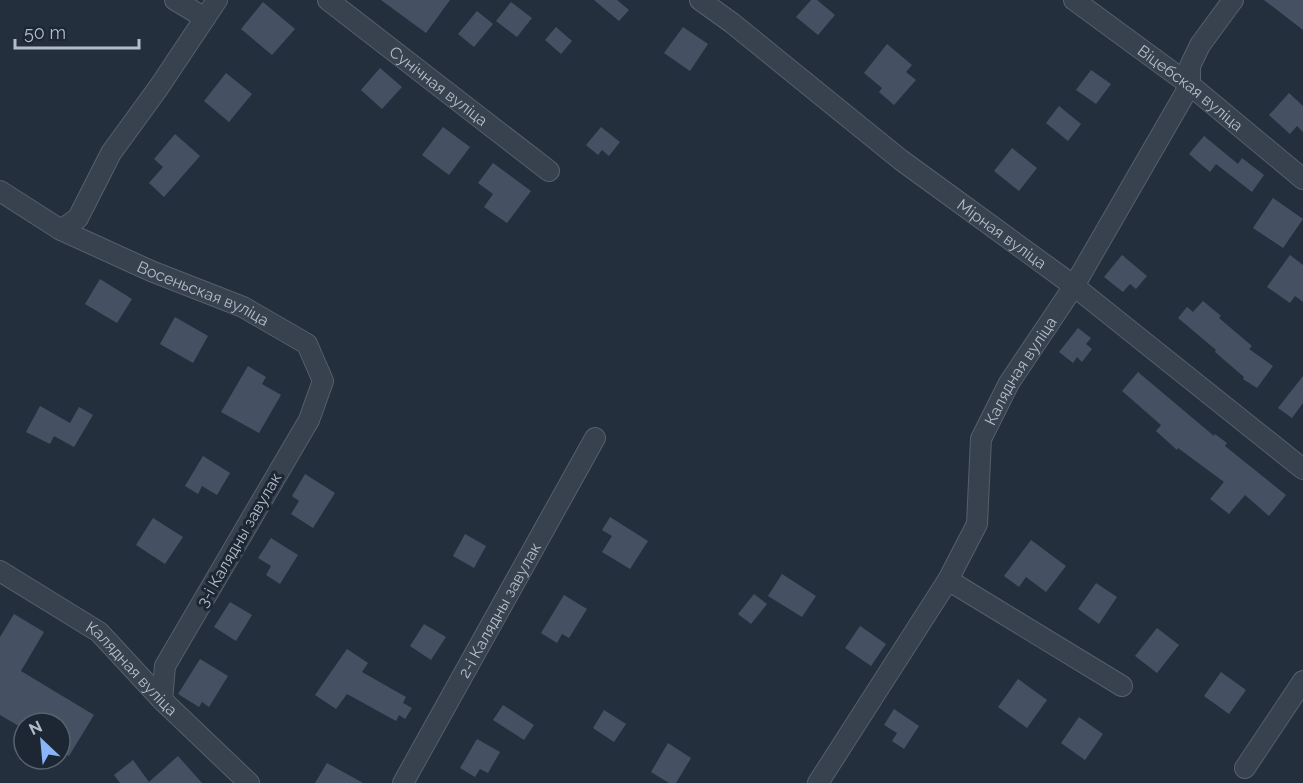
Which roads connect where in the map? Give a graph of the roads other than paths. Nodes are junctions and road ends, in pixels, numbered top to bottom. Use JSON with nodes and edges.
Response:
{"nodes":[{"id":1,"x":175,"y":0,"type":"edge"},
{"id":2,"x":218,"y":0,"type":"edge"},
{"id":3,"x":328,"y":0,"type":"edge"},
{"id":4,"x":700,"y":0,"type":"edge"},
{"id":5,"x":1074,"y":0,"type":"edge"},
{"id":6,"x":1233,"y":0,"type":"edge"},
{"id":7,"x":205,"y":18,"type":"junction"},
{"id":8,"x":1190,"y":86,"type":"junction"},
{"id":9,"x":549,"y":171,"type":"dead end"},
{"id":10,"x":1303,"y":179,"type":"edge"},
{"id":11,"x":0,"y":191,"type":"edge"},
{"id":12,"x":61,"y":230,"type":"junction"},
{"id":13,"x":1074,"y":285,"type":"junction"},
{"id":14,"x":323,"y":381,"type":"joint"},
{"id":15,"x":595,"y":438,"type":"dead end"},
{"id":16,"x":1303,"y":469,"type":"edge"},
{"id":17,"x":0,"y":571,"type":"edge"},
{"id":18,"x":948,"y":580,"type":"junction"},
{"id":19,"x":1303,"y":681,"type":"edge"},
{"id":20,"x":1122,"y":686,"type":"dead end"},
{"id":21,"x":162,"y":700,"type":"junction"},
{"id":22,"x":1245,"y":768,"type":"dead end"},
{"id":23,"x":249,"y":783,"type":"edge"},
{"id":24,"x":403,"y":783,"type":"edge"},
{"id":25,"x":818,"y":783,"type":"edge"}],
"edges":[{"from":1,"to":7,"type":"street"},
{"from":2,"to":7,"type":"street"},
{"from":3,"to":9,"type":"street","name":"Сунічная вуліца"},
{"from":4,"to":13,"type":"street","name":"Мірная вуліца"},
{"from":5,"to":8,"type":"street","name":"Віцебская вуліца"},
{"from":6,"to":8,"type":"street","name":"Калядная вуліца"},
{"from":7,"to":12,"type":"street"},
{"from":8,"to":10,"type":"street","name":"Віцебская вуліца"},
{"from":8,"to":13,"type":"street","name":"Калядная вуліца"},
{"from":11,"to":12,"type":"street","name":"Восеньская вуліца"},
{"from":12,"to":14,"type":"street","name":"Восеньская вуліца"},
{"from":13,"to":16,"type":"street","name":"Мірная вуліца"},
{"from":13,"to":18,"type":"street","name":"Калядная вуліца"},
{"from":14,"to":21,"type":"street","name":"3-і Калядны завулак"},
{"from":15,"to":24,"type":"street","name":"2-і Калядны завулак"},
{"from":17,"to":21,"type":"street","name":"Калядная вуліца"},
{"from":18,"to":20,"type":"street"},
{"from":18,"to":25,"type":"street","name":"Калядная вуліца"},
{"from":19,"to":22,"type":"street"},
{"from":21,"to":23,"type":"street","name":"Калядная вуліца"}]}
